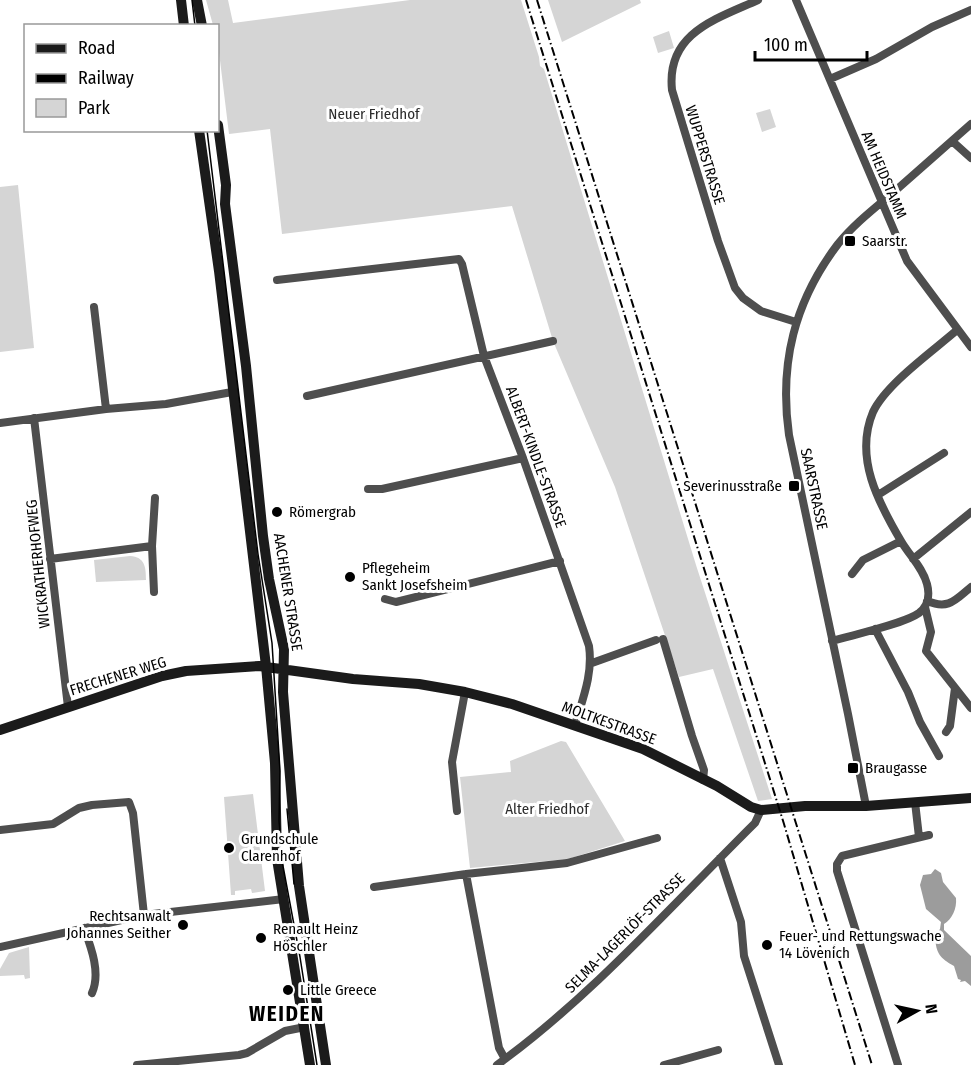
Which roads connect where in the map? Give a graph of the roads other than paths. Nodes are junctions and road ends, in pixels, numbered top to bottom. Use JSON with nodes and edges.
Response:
{"nodes":[{"id":1,"x":181,"y":0,"type":"edge"},
{"id":2,"x":197,"y":0,"type":"edge"},
{"id":3,"x":758,"y":0,"type":"edge"},
{"id":4,"x":796,"y":0,"type":"edge"},
{"id":5,"x":971,"y":10,"type":"edge"},
{"id":6,"x":184,"y":24,"type":"edge"},
{"id":7,"x":202,"y":24,"type":"edge"},
{"id":8,"x":830,"y":79,"type":"junction"},
{"id":9,"x":971,"y":124,"type":"edge"},
{"id":10,"x":199,"y":132,"type":"edge"},
{"id":11,"x":219,"y":132,"type":"edge"},
{"id":12,"x":952,"y":141,"type":"junction"},
{"id":13,"x":971,"y":158,"type":"edge"},
{"id":14,"x":204,"y":160,"type":"junction"},
{"id":15,"x":225,"y":176,"type":"junction"},
{"id":16,"x":881,"y":203,"type":"junction"},
{"id":17,"x":277,"y":280,"type":"dead end"},
{"id":18,"x":94,"y":308,"type":"dead end"},
{"id":19,"x":796,"y":322,"type":"junction"},
{"id":20,"x":957,"y":330,"type":"junction"},
{"id":21,"x":553,"y":341,"type":"dead end"},
{"id":22,"x":969,"y":342,"type":"edge"},
{"id":23,"x":484,"y":356,"type":"junction"},
{"id":24,"x":248,"y":381,"type":"junction"},
{"id":25,"x":232,"y":392,"type":"junction"},
{"id":26,"x":307,"y":396,"type":"dead end"},
{"id":27,"x":250,"y":408,"type":"junction"},
{"id":28,"x":106,"y":409,"type":"junction"},
{"id":29,"x":34,"y":418,"type":"junction"},
{"id":30,"x":0,"y":423,"type":"edge"},
{"id":31,"x":944,"y":453,"type":"dead end"},
{"id":32,"x":523,"y":458,"type":"junction"},
{"id":33,"x":368,"y":489,"type":"dead end"},
{"id":34,"x":878,"y":495,"type":"junction"},
{"id":35,"x":155,"y":498,"type":"dead end"},
{"id":36,"x":971,"y":512,"type":"edge"},
{"id":37,"x":901,"y":541,"type":"junction"},
{"id":38,"x":152,"y":546,"type":"junction"},
{"id":39,"x":913,"y":559,"type":"junction"},
{"id":40,"x":50,"y":560,"type":"junction"},
{"id":41,"x":560,"y":561,"type":"junction"},
{"id":42,"x":852,"y":574,"type":"dead end"},
{"id":43,"x":971,"y":587,"type":"edge"},
{"id":44,"x":154,"y":592,"type":"dead end"},
{"id":45,"x":385,"y":599,"type":"dead end"},
{"id":46,"x":926,"y":604,"type":"junction"},
{"id":47,"x":875,"y":628,"type":"junction"},
{"id":48,"x":832,"y":641,"type":"junction"},
{"id":49,"x":592,"y":663,"type":"junction"},
{"id":50,"x":266,"y":666,"type":"junction"},
{"id":51,"x":284,"y":669,"type":"junction"},
{"id":52,"x":955,"y":688,"type":"junction"},
{"id":53,"x":465,"y":692,"type":"junction"},
{"id":54,"x":68,"y":707,"type":"junction"},
{"id":55,"x":971,"y":708,"type":"edge"},
{"id":56,"x":575,"y":725,"type":"junction"},
{"id":57,"x":0,"y":730,"type":"edge"},
{"id":58,"x":946,"y":732,"type":"dead end"},
{"id":59,"x":939,"y":756,"type":"dead end"},
{"id":60,"x":703,"y":780,"type":"junction"},
{"id":61,"x":971,"y":798,"type":"edge"},
{"id":62,"x":915,"y":802,"type":"junction"},
{"id":63,"x":866,"y":806,"type":"junction"},
{"id":64,"x":761,"y":810,"type":"junction"},
{"id":65,"x":457,"y":811,"type":"dead end"},
{"id":66,"x":0,"y":830,"type":"edge"},
{"id":67,"x":929,"y":836,"type":"dead end"},
{"id":68,"x":919,"y":837,"type":"junction"},
{"id":69,"x":657,"y":838,"type":"dead end"},
{"id":70,"x":720,"y":858,"type":"junction"},
{"id":71,"x":466,"y":874,"type":"junction"},
{"id":72,"x":374,"y":887,"type":"dead end"},
{"id":73,"x":284,"y":899,"type":"junction"},
{"id":74,"x":144,"y":915,"type":"junction"},
{"id":75,"x":84,"y":928,"type":"junction"},
{"id":76,"x":0,"y":947,"type":"edge"},
{"id":77,"x":92,"y":993,"type":"dead end"},
{"id":78,"x":305,"y":1027,"type":"junction"},
{"id":79,"x":718,"y":1050,"type":"dead end"},
{"id":80,"x":506,"y":1059,"type":"junction"},
{"id":81,"x":137,"y":1065,"type":"edge"},
{"id":82,"x":310,"y":1065,"type":"edge"},
{"id":83,"x":326,"y":1065,"type":"edge"},
{"id":84,"x":496,"y":1065,"type":"edge"},
{"id":85,"x":664,"y":1065,"type":"edge"},
{"id":86,"x":779,"y":1065,"type":"edge"},
{"id":87,"x":898,"y":1065,"type":"edge"}],
"edges":[{"from":1,"to":6,"type":"main road"},
{"from":2,"to":7,"type":"main road"},
{"from":3,"to":19,"type":"street","name":"WUPPERSTRASSE"},
{"from":4,"to":8,"type":"street","name":"AM HEIDSTAMM"},
{"from":5,"to":8,"type":"street"},
{"from":8,"to":16,"type":"street","name":"AM HEIDSTAMM"},
{"from":9,"to":12,"type":"street","name":"SAARSTRASSE"},
{"from":10,"to":14,"type":"main road","name":"AACHENER STRASSE"},
{"from":11,"to":15,"type":"main road","name":"AACHENER STRASSE"},
{"from":12,"to":13,"type":"street"},
{"from":12,"to":16,"type":"street","name":"SAARSTRASSE"},
{"from":14,"to":15,"type":"main road"},
{"from":14,"to":25,"type":"main road","name":"AACHENER STRASSE"},
{"from":15,"to":24,"type":"main road","name":"AACHENER STRASSE"},
{"from":16,"to":19,"type":"street","name":"SAARSTRASSE"},
{"from":16,"to":20,"type":"street","name":"AM HEIDSTAMM"},
{"from":17,"to":23,"type":"street","name":"ALBERT-KINDLE-STRASSE"},
{"from":18,"to":28,"type":"street"},
{"from":19,"to":48,"type":"street","name":"SAARSTRASSE"},
{"from":20,"to":22,"type":"street","name":"AM HEIDSTAMM"},
{"from":20,"to":34,"type":"street"},
{"from":21,"to":23,"type":"street"},
{"from":23,"to":26,"type":"street"},
{"from":23,"to":32,"type":"street","name":"ALBERT-KINDLE-STRASSE"},
{"from":24,"to":25,"type":"main road"},
{"from":24,"to":27,"type":"main road","name":"AACHENER STRASSE"},
{"from":25,"to":27,"type":"main road"},
{"from":25,"to":28,"type":"street"},
{"from":25,"to":50,"type":"main road","name":"AACHENER STRASSE"},
{"from":27,"to":51,"type":"main road","name":"AACHENER STRASSE"},
{"from":28,"to":29,"type":"street"},
{"from":29,"to":30,"type":"street"},
{"from":29,"to":40,"type":"street","name":"WICKRATHERHOFWEG"},
{"from":31,"to":34,"type":"street"},
{"from":32,"to":33,"type":"street"},
{"from":32,"to":41,"type":"street","name":"ALBERT-KINDLE-STRASSE"},
{"from":34,"to":37,"type":"street"},
{"from":35,"to":38,"type":"street"},
{"from":36,"to":39,"type":"street"},
{"from":37,"to":39,"type":"street"},
{"from":37,"to":42,"type":"street"},
{"from":38,"to":40,"type":"street"},
{"from":38,"to":44,"type":"street"},
{"from":39,"to":46,"type":"street"},
{"from":40,"to":54,"type":"street","name":"WICKRATHERHOFWEG"},
{"from":41,"to":45,"type":"street"},
{"from":41,"to":49,"type":"street","name":"ALBERT-KINDLE-STRASSE"},
{"from":43,"to":46,"type":"street"},
{"from":46,"to":47,"type":"street"},
{"from":46,"to":52,"type":"street"},
{"from":47,"to":48,"type":"street"},
{"from":47,"to":59,"type":"street"},
{"from":48,"to":63,"type":"street","name":"SAARSTRASSE"},
{"from":49,"to":56,"type":"street","name":"ALBERT-KINDLE-STRASSE"},
{"from":49,"to":60,"type":"street"},
{"from":50,"to":51,"type":"main road","name":"FRECHENER WEG"},
{"from":50,"to":54,"type":"main road","name":"FRECHENER WEG"},
{"from":50,"to":73,"type":"main road","name":"AACHENER STRASSE"},
{"from":51,"to":53,"type":"main road","name":"MOLTKESTRASSE"},
{"from":51,"to":83,"type":"main road","name":"AACHENER STRASSE"},
{"from":52,"to":55,"type":"street"},
{"from":52,"to":58,"type":"street"},
{"from":53,"to":56,"type":"main road","name":"MOLTKESTRASSE"},
{"from":53,"to":65,"type":"street"},
{"from":54,"to":57,"type":"main road","name":"FRECHENER WEG"},
{"from":56,"to":60,"type":"main road","name":"MOLTKESTRASSE"},
{"from":60,"to":64,"type":"main road","name":"MOLTKESTRASSE"},
{"from":61,"to":62,"type":"main road"},
{"from":62,"to":63,"type":"main road"},
{"from":62,"to":68,"type":"street"},
{"from":63,"to":64,"type":"main road"},
{"from":64,"to":70,"type":"street","name":"SELMA-LAGERLÖF-STRASSE"},
{"from":66,"to":74,"type":"street"},
{"from":67,"to":68,"type":"street"},
{"from":68,"to":87,"type":"street"},
{"from":69,"to":71,"type":"street"},
{"from":70,"to":80,"type":"street","name":"SELMA-LAGERLÖF-STRASSE"},
{"from":70,"to":86,"type":"street"},
{"from":71,"to":72,"type":"street"},
{"from":71,"to":80,"type":"street"},
{"from":73,"to":74,"type":"street"},
{"from":73,"to":78,"type":"main road","name":"AACHENER STRASSE"},
{"from":74,"to":75,"type":"street"},
{"from":75,"to":76,"type":"street"},
{"from":75,"to":77,"type":"street"},
{"from":78,"to":81,"type":"street"},
{"from":78,"to":82,"type":"main road","name":"AACHENER STRASSE"},
{"from":79,"to":85,"type":"street"},
{"from":80,"to":84,"type":"street","name":"SELMA-LAGERLÖF-STRASSE"}]}
